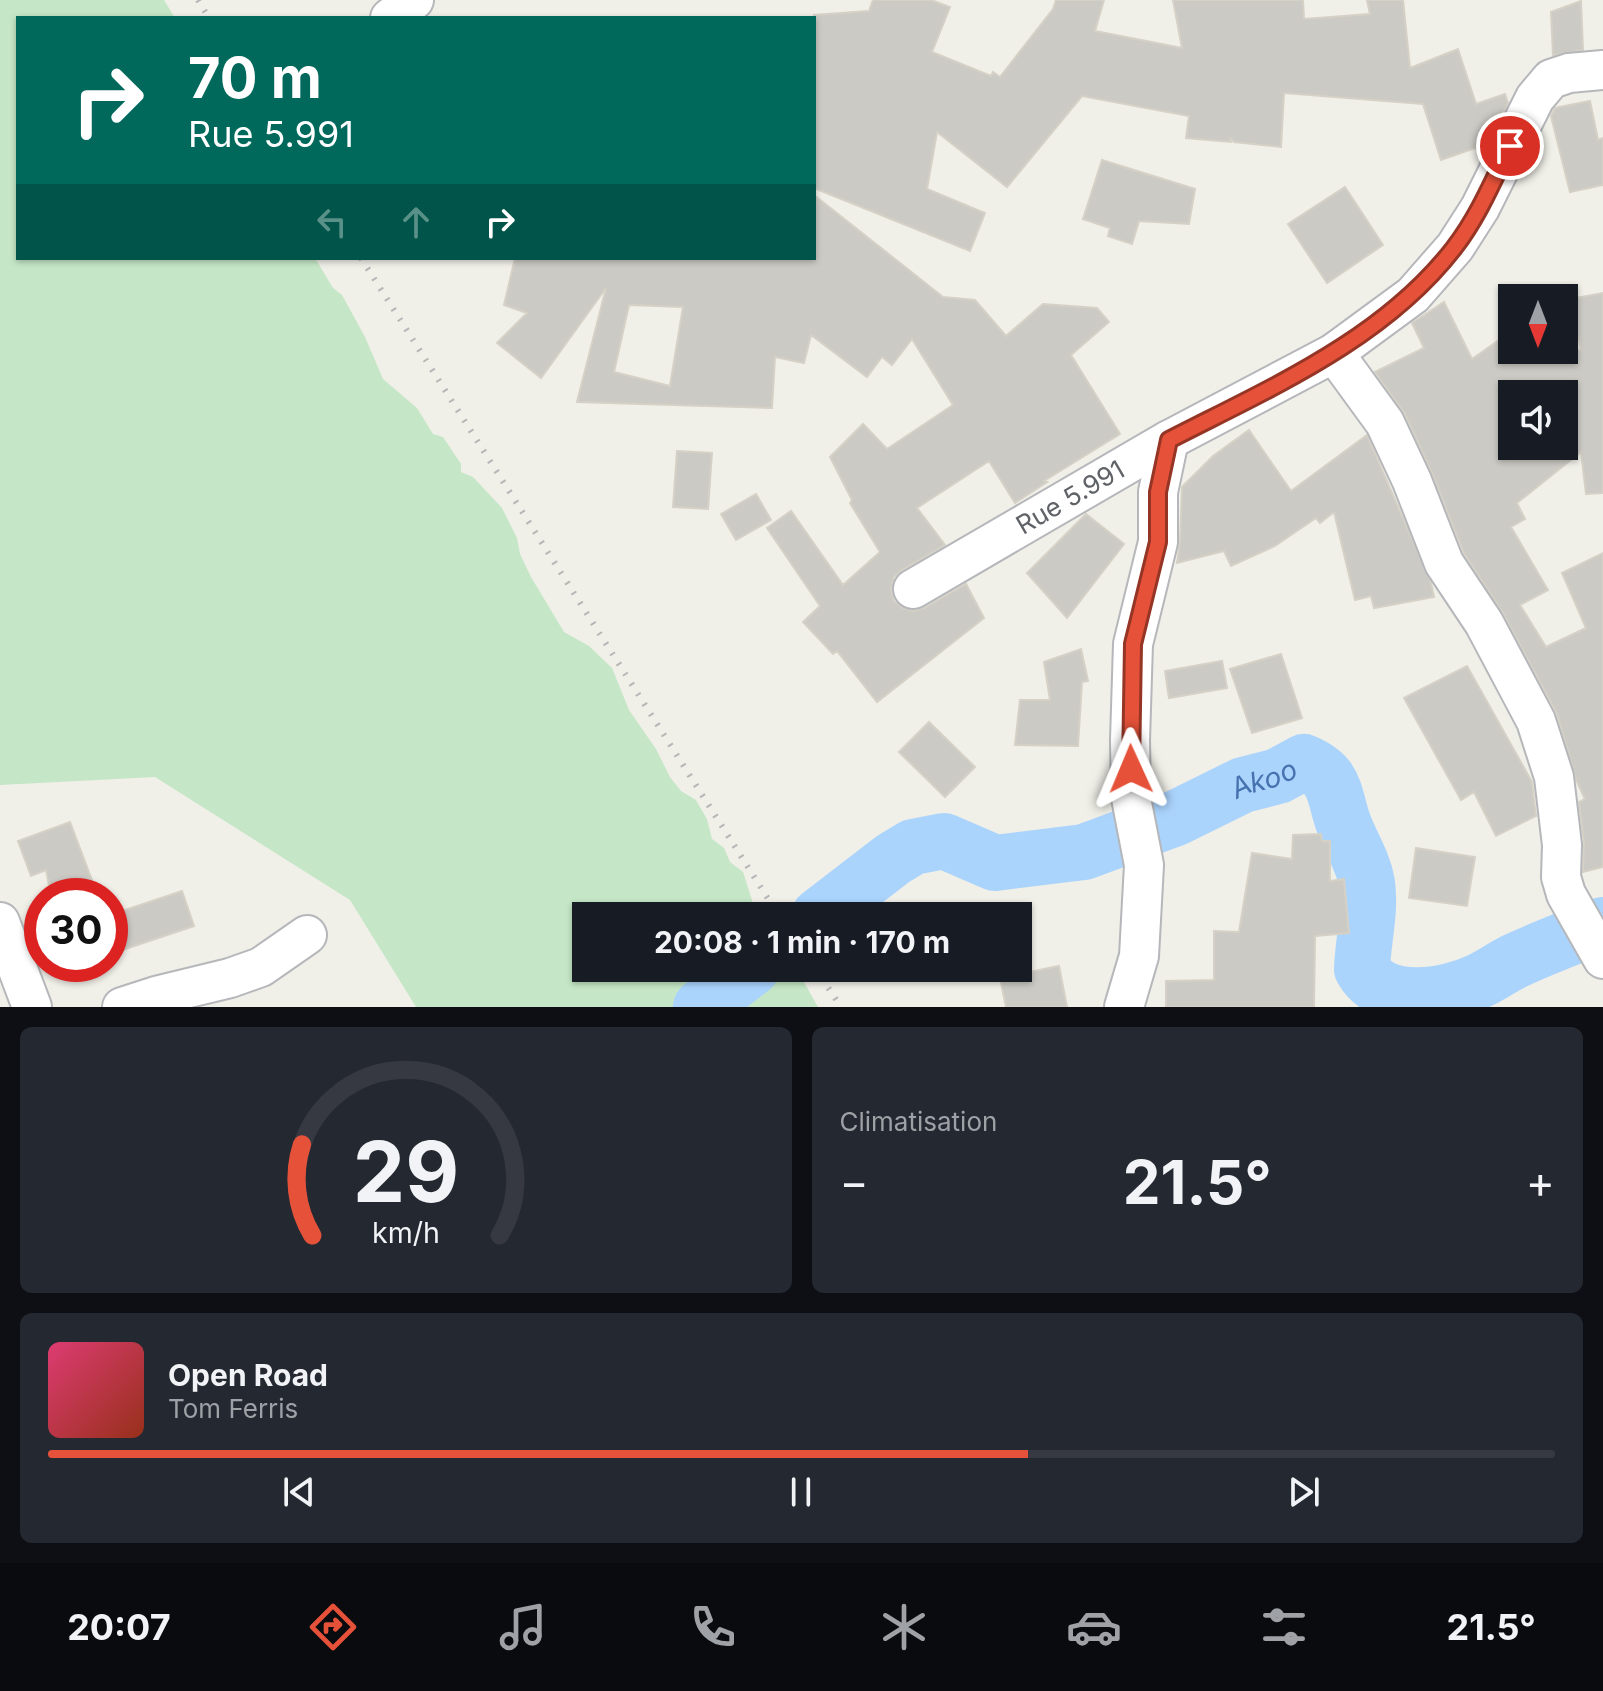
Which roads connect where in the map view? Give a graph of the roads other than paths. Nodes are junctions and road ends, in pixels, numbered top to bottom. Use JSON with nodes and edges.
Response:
{"nodes":[{"id":1,"x":414,"y":0,"type":"edge"},
{"id":2,"x":393,"y":16,"type":"edge"},
{"id":3,"x":1603,"y":70,"type":"edge"},
{"id":4,"x":1334,"y":353,"type":"junction"},
{"id":5,"x":1169,"y":440,"type":"junction"},
{"id":6,"x":913,"y":589,"type":"dead end"},
{"id":7,"x":0,"y":922,"type":"edge"},
{"id":8,"x":307,"y":935,"type":"dead end"},
{"id":9,"x":1600,"y":952,"type":"edge"},
{"id":10,"x":32,"y":1007,"type":"edge"},
{"id":11,"x":122,"y":1007,"type":"edge"},
{"id":12,"x":1124,"y":1007,"type":"edge"}],
"edges":[{"from":1,"to":2,"type":"street"},
{"from":3,"to":4,"type":"street","name":"Rue 5.991"},
{"from":4,"to":5,"type":"street","name":"Rue 5.991"},
{"from":4,"to":9,"type":"street"},
{"from":5,"to":6,"type":"street","name":"Rue 5.991"},
{"from":5,"to":12,"type":"street"},
{"from":7,"to":10,"type":"street"},
{"from":8,"to":11,"type":"street"}]}
